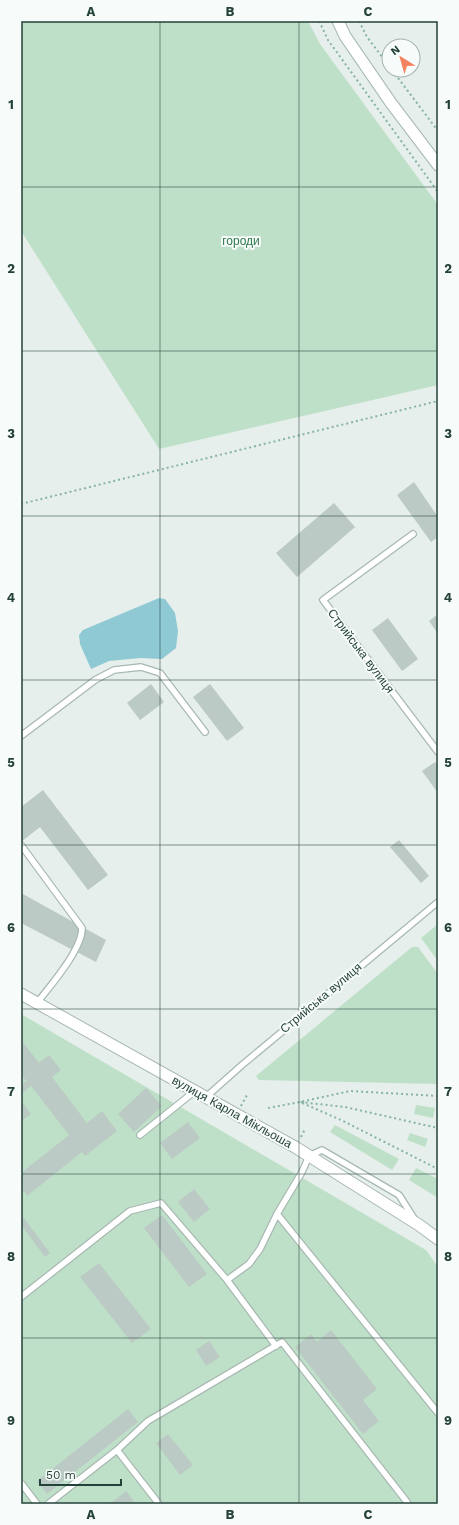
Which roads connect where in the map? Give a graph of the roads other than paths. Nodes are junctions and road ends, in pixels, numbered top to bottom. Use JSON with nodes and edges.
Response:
{"nodes":[{"id":1,"x":338,"y":21,"type":"edge"},
{"id":2,"x":438,"y":165,"type":"edge"},
{"id":3,"x":413,"y":534,"type":"dead end"},
{"id":4,"x":205,"y":732,"type":"dead end"},
{"id":5,"x":21,"y":736,"type":"edge"},
{"id":6,"x":438,"y":752,"type":"edge"},
{"id":7,"x":21,"y":844,"type":"edge"},
{"id":8,"x":438,"y":902,"type":"edge"},
{"id":9,"x":21,"y":994,"type":"edge"},
{"id":10,"x":37,"y":1003,"type":"junction"},
{"id":11,"x":195,"y":1090,"type":"junction"},
{"id":12,"x":206,"y":1097,"type":"junction"},
{"id":13,"x":140,"y":1136,"type":"dead end"},
{"id":14,"x":309,"y":1156,"type":"junction"},
{"id":15,"x":276,"y":1214,"type":"junction"},
{"id":16,"x":438,"y":1239,"type":"edge"},
{"id":17,"x":227,"y":1280,"type":"junction"},
{"id":18,"x":21,"y":1297,"type":"edge"},
{"id":19,"x":276,"y":1346,"type":"junction"},
{"id":20,"x":438,"y":1413,"type":"edge"},
{"id":21,"x":117,"y":1450,"type":"junction"},
{"id":22,"x":21,"y":1484,"type":"edge"},
{"id":23,"x":37,"y":1504,"type":"edge"},
{"id":24,"x":48,"y":1504,"type":"edge"},
{"id":25,"x":159,"y":1504,"type":"edge"},
{"id":26,"x":407,"y":1504,"type":"edge"}],
"edges":[{"from":1,"to":2,"type":"street"},
{"from":3,"to":6,"type":"lane","name":"Стрийська вулиця"},
{"from":4,"to":5,"type":"lane"},
{"from":7,"to":10,"type":"lane"},
{"from":8,"to":12,"type":"lane","name":"Стрийська вулиця"},
{"from":9,"to":10,"type":"street","name":"вулиця Карла Мікльоша"},
{"from":10,"to":11,"type":"street","name":"вулиця Карла Мікльоша"},
{"from":11,"to":12,"type":"street","name":"вулиця Карла Мікльоша"},
{"from":11,"to":13,"type":"lane"},
{"from":12,"to":14,"type":"street","name":"вулиця Карла Мікльоша"},
{"from":14,"to":15,"type":"lane"},
{"from":14,"to":16,"type":"street","name":"вулиця Карла Мікльоша"},
{"from":15,"to":17,"type":"lane"},
{"from":15,"to":20,"type":"lane"},
{"from":17,"to":18,"type":"lane"},
{"from":17,"to":19,"type":"lane"},
{"from":19,"to":21,"type":"lane"},
{"from":19,"to":26,"type":"lane"},
{"from":21,"to":24,"type":"lane"},
{"from":21,"to":25,"type":"lane"},
{"from":22,"to":23,"type":"lane"}]}
